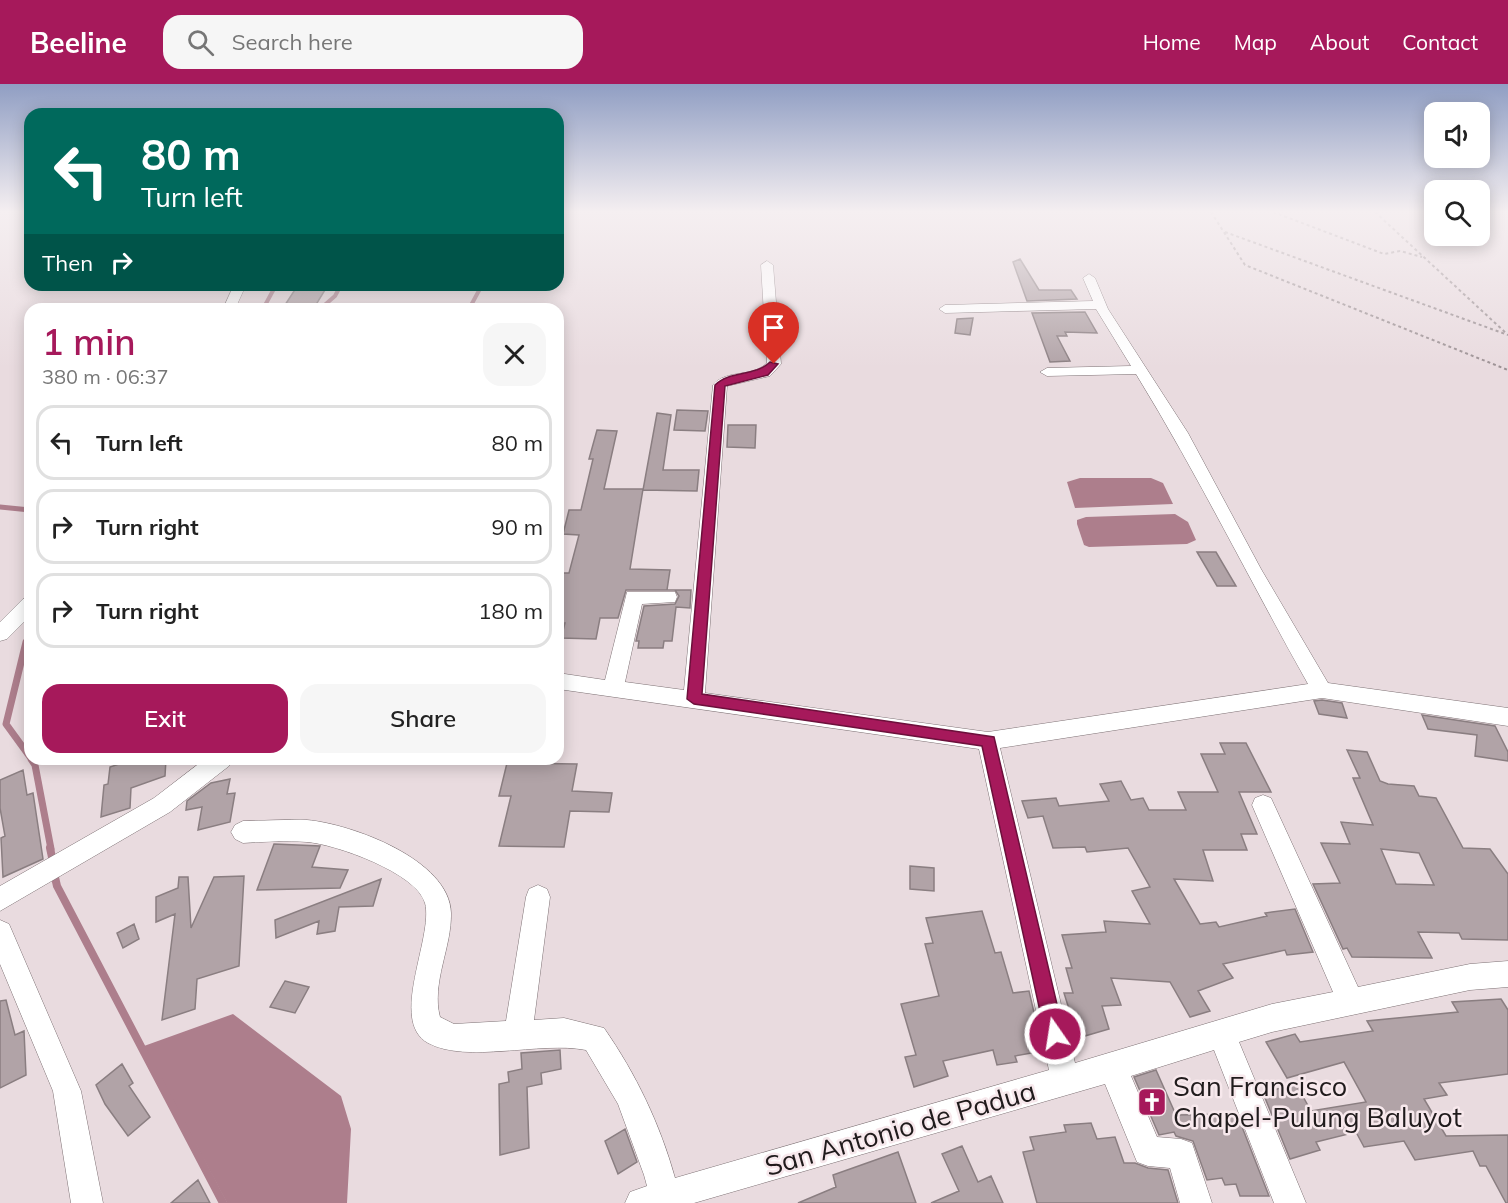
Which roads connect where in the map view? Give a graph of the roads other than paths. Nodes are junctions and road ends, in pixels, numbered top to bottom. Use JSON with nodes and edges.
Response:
{"nodes":[{"id":1,"x":767,"y":265,"type":"dead end"},
{"id":2,"x":1089,"y":278,"type":"dead end"},
{"id":3,"x":1100,"y":305,"type":"junction"},
{"id":4,"x":945,"y":309,"type":"dead end"},
{"id":5,"x":1140,"y":370,"type":"junction"},
{"id":6,"x":1047,"y":372,"type":"dead end"},
{"id":7,"x":668,"y":597,"type":"dead end"},
{"id":8,"x":24,"y":610,"type":"edge"},
{"id":9,"x":0,"y":634,"type":"edge"},
{"id":10,"x":564,"y":682,"type":"edge"},
{"id":11,"x":613,"y":689,"type":"junction"},
{"id":12,"x":1322,"y":690,"type":"junction"},
{"id":13,"x":694,"y":699,"type":"junction"},
{"id":14,"x":1508,"y":717,"type":"edge"},
{"id":15,"x":988,"y":741,"type":"junction"},
{"id":16,"x":212,"y":765,"type":"edge"},
{"id":17,"x":1263,"y":805,"type":"dead end"},
{"id":18,"x":243,"y":832,"type":"dead end"},
{"id":19,"x":538,"y":897,"type":"dead end"},
{"id":20,"x":0,"y":899,"type":"edge"},
{"id":21,"x":0,"y":933,"type":"edge"},
{"id":22,"x":1508,"y":974,"type":"edge"},
{"id":23,"x":1351,"y":1001,"type":"junction"},
{"id":24,"x":1221,"y":1033,"type":"junction"},
{"id":25,"x":518,"y":1034,"type":"junction"},
{"id":26,"x":1113,"y":1068,"type":"junction"},
{"id":27,"x":1065,"y":1080,"type":"junction"},
{"id":28,"x":653,"y":1200,"type":"edge"},
{"id":29,"x":87,"y":1203,"type":"edge"},
{"id":30,"x":1196,"y":1203,"type":"edge"},
{"id":31,"x":1290,"y":1203,"type":"edge"}],
"edges":[{"from":1,"to":13,"type":"street"},
{"from":2,"to":3,"type":"street"},
{"from":3,"to":4,"type":"street"},
{"from":3,"to":5,"type":"street"},
{"from":5,"to":6,"type":"street"},
{"from":5,"to":12,"type":"street"},
{"from":7,"to":11,"type":"street"},
{"from":8,"to":9,"type":"street"},
{"from":10,"to":11,"type":"street"},
{"from":11,"to":13,"type":"street"},
{"from":12,"to":14,"type":"street"},
{"from":12,"to":15,"type":"street"},
{"from":13,"to":15,"type":"street"},
{"from":15,"to":27,"type":"street"},
{"from":16,"to":20,"type":"street"},
{"from":17,"to":23,"type":"street"},
{"from":18,"to":25,"type":"street"},
{"from":19,"to":25,"type":"street"},
{"from":21,"to":29,"type":"street"},
{"from":22,"to":23,"type":"street","name":"San Antonio de Padua"},
{"from":23,"to":24,"type":"street","name":"San Antonio de Padua"},
{"from":24,"to":26,"type":"street","name":"San Antonio de Padua"},
{"from":24,"to":31,"type":"street"},
{"from":25,"to":28,"type":"street"},
{"from":26,"to":27,"type":"street","name":"San Antonio de Padua"},
{"from":26,"to":30,"type":"street"},
{"from":27,"to":28,"type":"street","name":"San Antonio de Padua"}]}
